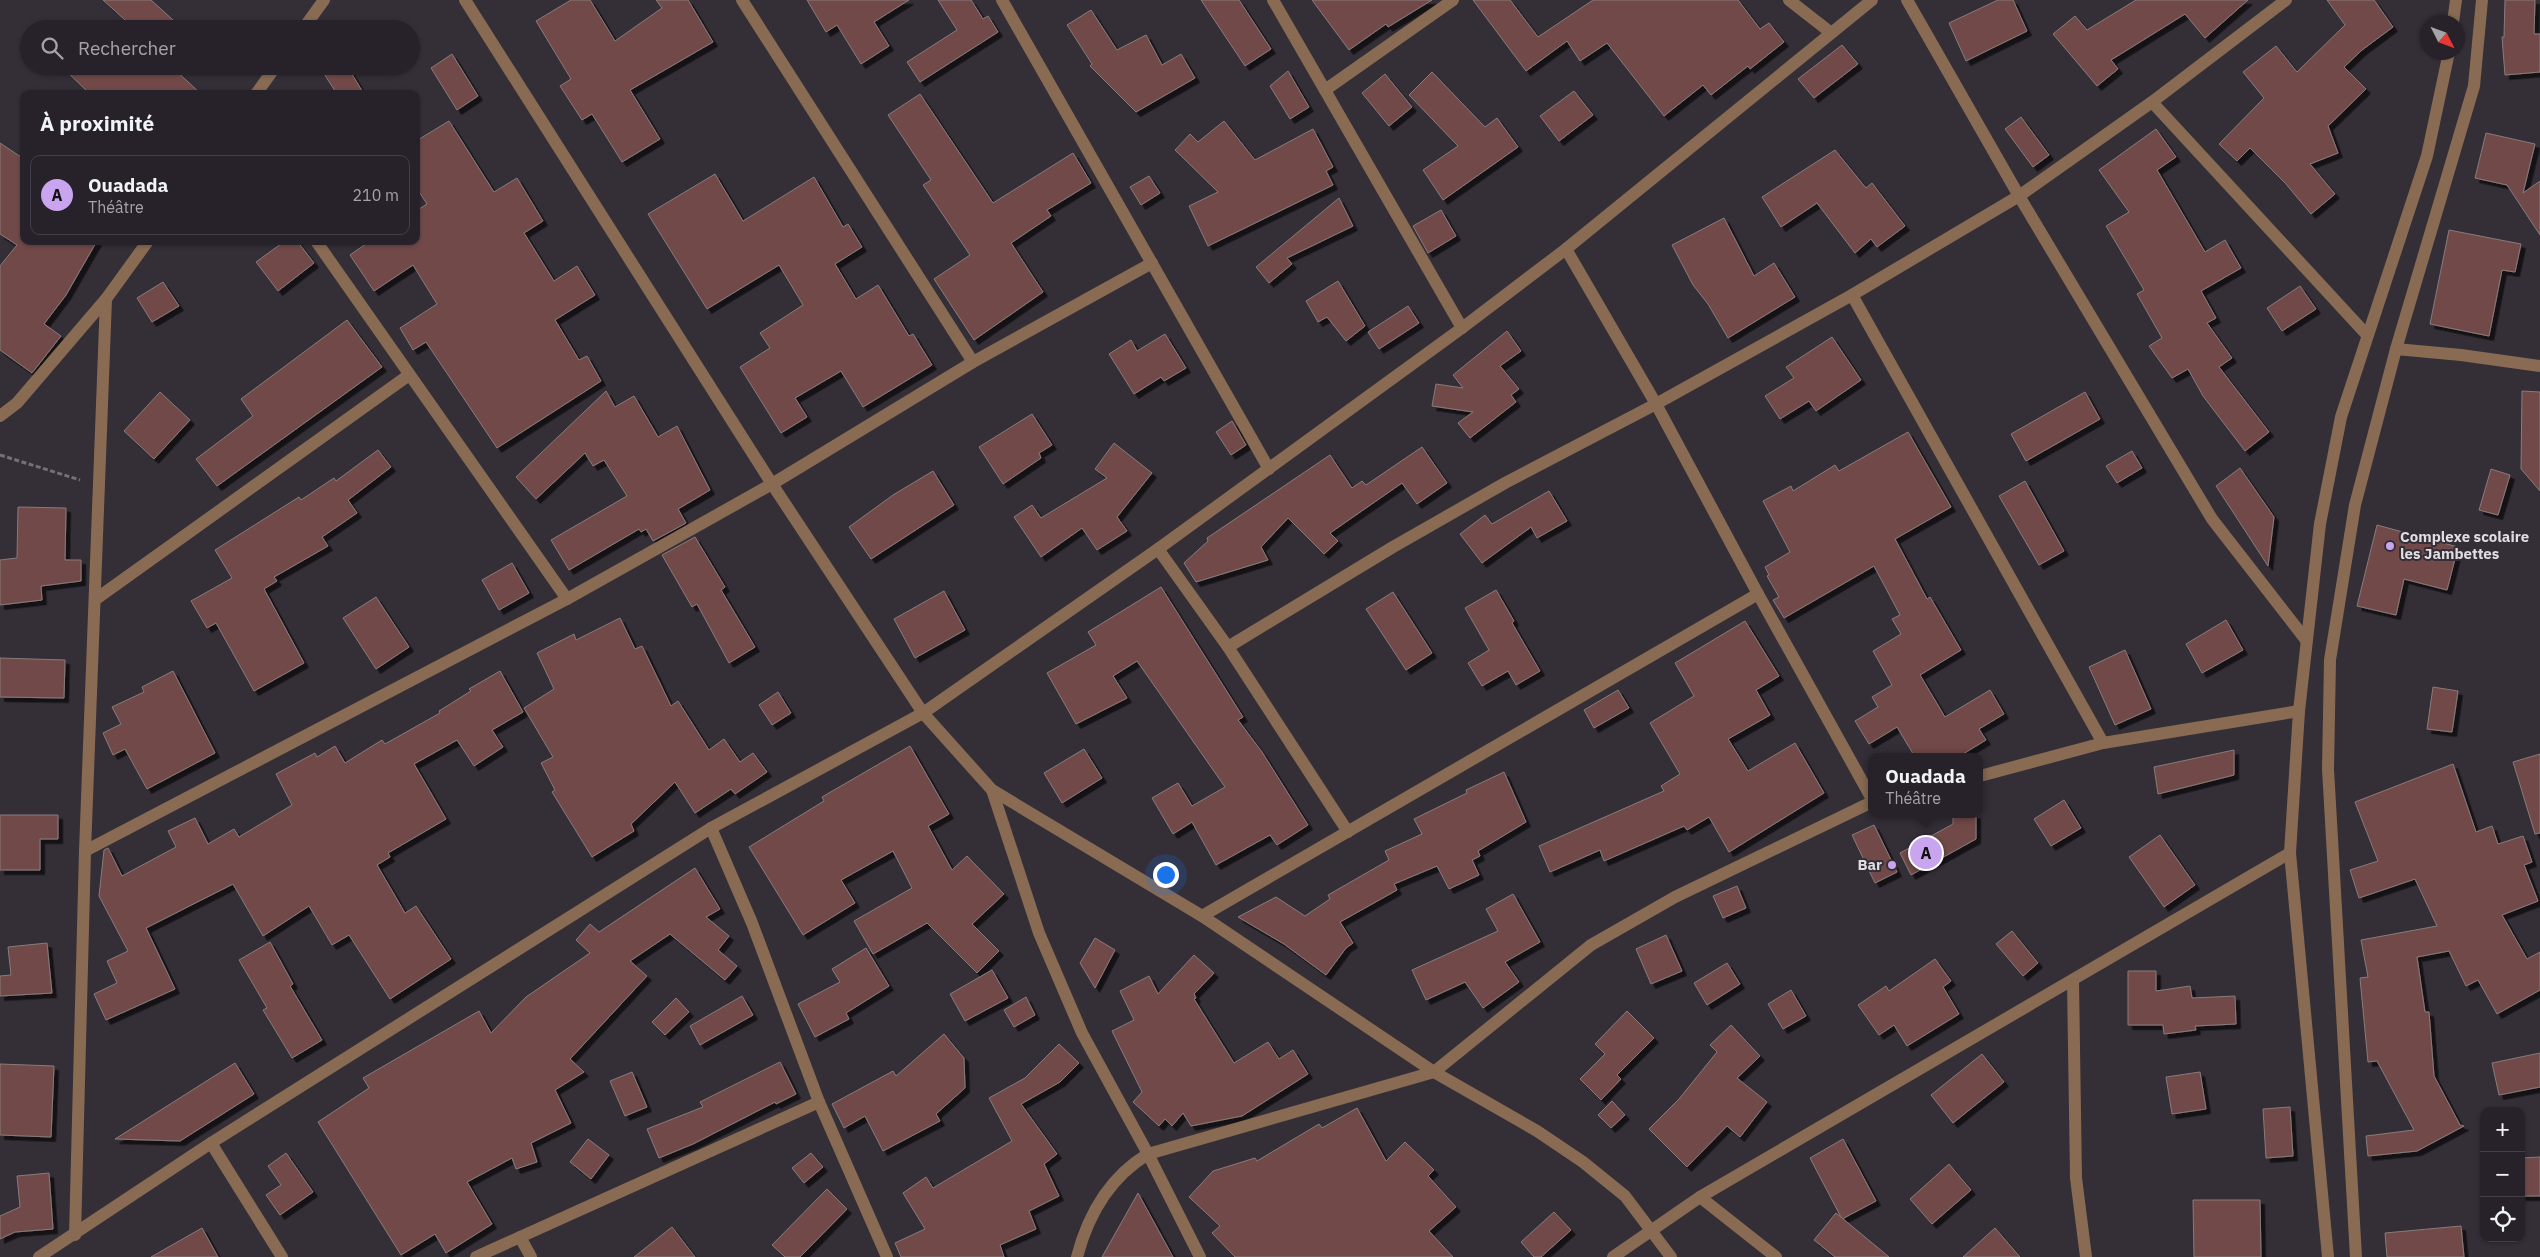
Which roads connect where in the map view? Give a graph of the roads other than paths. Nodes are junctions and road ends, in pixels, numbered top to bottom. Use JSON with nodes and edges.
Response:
{"nodes":[{"id":1,"x":324,"y":0,"type":"edge"},
{"id":2,"x":465,"y":0,"type":"edge"},
{"id":3,"x":742,"y":0,"type":"edge"},
{"id":4,"x":1002,"y":0,"type":"edge"},
{"id":5,"x":1273,"y":0,"type":"edge"},
{"id":6,"x":1453,"y":0,"type":"edge"},
{"id":7,"x":1788,"y":0,"type":"edge"},
{"id":8,"x":1872,"y":0,"type":"edge"},
{"id":9,"x":1907,"y":0,"type":"edge"},
{"id":10,"x":2286,"y":0,"type":"edge"},
{"id":11,"x":2456,"y":0,"type":"edge"},
{"id":12,"x":2482,"y":0,"type":"edge"},
{"id":13,"x":2454,"y":15,"type":"edge"},
{"id":14,"x":310,"y":20,"type":"edge"},
{"id":15,"x":1830,"y":32,"type":"junction"},
{"id":16,"x":2447,"y":60,"type":"edge"},
{"id":17,"x":270,"y":75,"type":"edge"},
{"id":18,"x":259,"y":90,"type":"edge"},
{"id":19,"x":1325,"y":90,"type":"junction"},
{"id":20,"x":2152,"y":102,"type":"junction"},
{"id":21,"x":2019,"y":196,"type":"junction"},
{"id":22,"x":145,"y":245,"type":"edge"},
{"id":23,"x":319,"y":245,"type":"edge"},
{"id":24,"x":1566,"y":249,"type":"junction"},
{"id":25,"x":1152,"y":263,"type":"junction"},
{"id":26,"x":1852,"y":295,"type":"junction"},
{"id":27,"x":106,"y":299,"type":"junction"},
{"id":28,"x":1462,"y":328,"type":"junction"},
{"id":29,"x":2367,"y":335,"type":"junction"},
{"id":30,"x":2396,"y":349,"type":"junction"},
{"id":31,"x":973,"y":362,"type":"junction"},
{"id":32,"x":2540,"y":366,"type":"edge"},
{"id":33,"x":410,"y":375,"type":"junction"},
{"id":34,"x":1656,"y":404,"type":"junction"},
{"id":35,"x":0,"y":416,"type":"edge"},
{"id":36,"x":1269,"y":469,"type":"junction"},
{"id":37,"x":772,"y":484,"type":"junction"},
{"id":38,"x":1158,"y":549,"type":"junction"},
{"id":39,"x":1758,"y":594,"type":"junction"},
{"id":40,"x":96,"y":599,"type":"junction"},
{"id":41,"x":568,"y":600,"type":"junction"},
{"id":42,"x":2306,"y":640,"type":"junction"},
{"id":43,"x":1228,"y":647,"type":"junction"},
{"id":44,"x":2299,"y":711,"type":"junction"},
{"id":45,"x":923,"y":713,"type":"junction"},
{"id":46,"x":2103,"y":743,"type":"junction"},
{"id":47,"x":1983,"y":775,"type":"edge"},
{"id":48,"x":992,"y":790,"type":"junction"},
{"id":49,"x":1868,"y":794,"type":"edge"},
{"id":50,"x":1868,"y":803,"type":"edge"},
{"id":51,"x":711,"y":828,"type":"junction"},
{"id":52,"x":1348,"y":832,"type":"junction"},
{"id":53,"x":85,"y":851,"type":"junction"},
{"id":54,"x":2290,"y":853,"type":"junction"},
{"id":55,"x":1202,"y":916,"type":"junction"},
{"id":56,"x":2073,"y":981,"type":"junction"},
{"id":57,"x":1434,"y":1072,"type":"junction"},
{"id":58,"x":819,"y":1102,"type":"junction"},
{"id":59,"x":211,"y":1143,"type":"junction"},
{"id":60,"x":1148,"y":1154,"type":"junction"},
{"id":61,"x":1700,"y":1197,"type":"junction"},
{"id":62,"x":1650,"y":1229,"type":"junction"},
{"id":63,"x":75,"y":1235,"type":"junction"},
{"id":64,"x":520,"y":1237,"type":"junction"},
{"id":65,"x":39,"y":1257,"type":"edge"},
{"id":66,"x":282,"y":1257,"type":"edge"},
{"id":67,"x":476,"y":1257,"type":"edge"},
{"id":68,"x":531,"y":1257,"type":"edge"},
{"id":69,"x":887,"y":1257,"type":"edge"},
{"id":70,"x":1077,"y":1257,"type":"edge"},
{"id":71,"x":1200,"y":1257,"type":"edge"},
{"id":72,"x":1613,"y":1257,"type":"edge"},
{"id":73,"x":1671,"y":1257,"type":"edge"},
{"id":74,"x":1776,"y":1257,"type":"edge"},
{"id":75,"x":2086,"y":1257,"type":"edge"},
{"id":76,"x":2328,"y":1257,"type":"edge"},
{"id":77,"x":2356,"y":1257,"type":"edge"}],
"edges":[{"from":1,"to":14,"type":"street"},
{"from":2,"to":37,"type":"street"},
{"from":3,"to":31,"type":"street"},
{"from":4,"to":25,"type":"street"},
{"from":5,"to":19,"type":"street"},
{"from":6,"to":19,"type":"street"},
{"from":7,"to":15,"type":"street"},
{"from":8,"to":15,"type":"street"},
{"from":9,"to":21,"type":"street"},
{"from":10,"to":20,"type":"street"},
{"from":11,"to":13,"type":"street"},
{"from":12,"to":30,"type":"street"},
{"from":15,"to":24,"type":"street"},
{"from":16,"to":29,"type":"street"},
{"from":17,"to":18,"type":"street"},
{"from":19,"to":28,"type":"street"},
{"from":20,"to":21,"type":"street"},
{"from":20,"to":29,"type":"street"},
{"from":21,"to":26,"type":"street"},
{"from":21,"to":42,"type":"street"},
{"from":22,"to":27,"type":"street"},
{"from":23,"to":33,"type":"street"},
{"from":24,"to":28,"type":"street"},
{"from":24,"to":34,"type":"street"},
{"from":25,"to":31,"type":"street"},
{"from":25,"to":36,"type":"street"},
{"from":26,"to":34,"type":"street"},
{"from":26,"to":46,"type":"street"},
{"from":27,"to":35,"type":"street"},
{"from":27,"to":40,"type":"street"},
{"from":28,"to":36,"type":"street"},
{"from":29,"to":42,"type":"street"},
{"from":30,"to":32,"type":"street"},
{"from":30,"to":77,"type":"street"},
{"from":31,"to":37,"type":"street"},
{"from":33,"to":40,"type":"street"},
{"from":33,"to":41,"type":"street"},
{"from":34,"to":39,"type":"street"},
{"from":34,"to":43,"type":"street"},
{"from":36,"to":38,"type":"street"},
{"from":37,"to":41,"type":"street"},
{"from":37,"to":45,"type":"street"},
{"from":38,"to":43,"type":"street"},
{"from":38,"to":45,"type":"street"},
{"from":39,"to":49,"type":"street"},
{"from":39,"to":52,"type":"street"},
{"from":40,"to":53,"type":"street"},
{"from":41,"to":53,"type":"street"},
{"from":42,"to":44,"type":"street"},
{"from":43,"to":52,"type":"street"},
{"from":44,"to":46,"type":"street"},
{"from":44,"to":54,"type":"street"},
{"from":45,"to":48,"type":"street"},
{"from":45,"to":51,"type":"street"},
{"from":46,"to":47,"type":"street"},
{"from":48,"to":55,"type":"street"},
{"from":48,"to":60,"type":"street"},
{"from":50,"to":57,"type":"street"},
{"from":51,"to":58,"type":"street"},
{"from":51,"to":59,"type":"street"},
{"from":52,"to":55,"type":"street"},
{"from":53,"to":63,"type":"street"},
{"from":54,"to":56,"type":"street"},
{"from":54,"to":76,"type":"street"},
{"from":55,"to":57,"type":"street"},
{"from":56,"to":61,"type":"street"},
{"from":56,"to":75,"type":"street"},
{"from":57,"to":60,"type":"street"},
{"from":57,"to":62,"type":"street"},
{"from":58,"to":64,"type":"street"},
{"from":58,"to":69,"type":"street"},
{"from":59,"to":63,"type":"street"},
{"from":59,"to":66,"type":"street"},
{"from":60,"to":70,"type":"street"},
{"from":60,"to":71,"type":"street"},
{"from":61,"to":62,"type":"street"},
{"from":61,"to":74,"type":"street"},
{"from":62,"to":72,"type":"street"},
{"from":62,"to":73,"type":"street"},
{"from":63,"to":65,"type":"street"},
{"from":64,"to":67,"type":"street"},
{"from":64,"to":68,"type":"street"}]}
